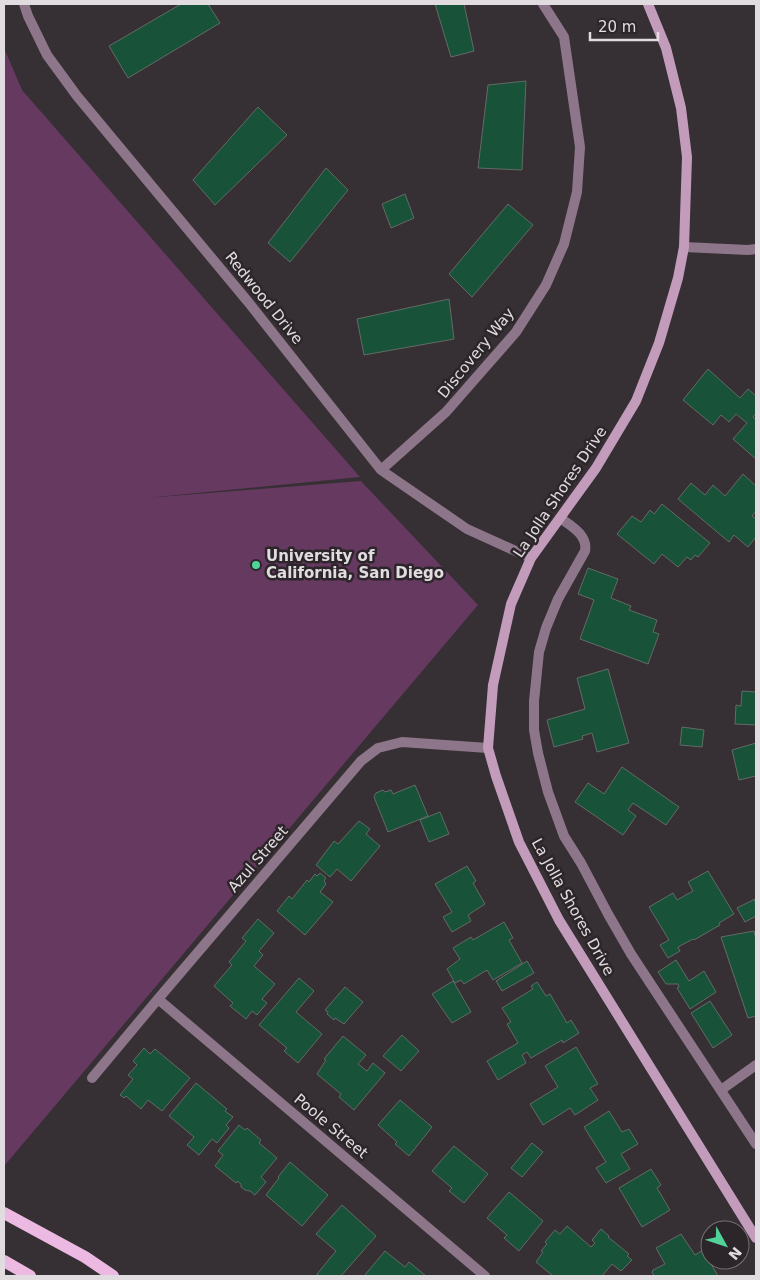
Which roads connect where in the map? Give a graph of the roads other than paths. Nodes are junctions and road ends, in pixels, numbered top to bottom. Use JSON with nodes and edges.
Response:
{"nodes":[{"id":1,"x":24,"y":4,"type":"edge"},
{"id":2,"x":543,"y":4,"type":"edge"},
{"id":3,"x":648,"y":4,"type":"edge"},
{"id":4,"x":684,"y":247,"type":"junction"},
{"id":5,"x":756,"y":249,"type":"edge"},
{"id":6,"x":380,"y":470,"type":"junction"},
{"id":7,"x":560,"y":518,"type":"junction"},
{"id":8,"x":531,"y":558,"type":"junction"},
{"id":9,"x":488,"y":748,"type":"junction"},
{"id":10,"x":158,"y":999,"type":"junction"},
{"id":11,"x":756,"y":1065,"type":"edge"},
{"id":12,"x":92,"y":1078,"type":"dead end"},
{"id":13,"x":721,"y":1090,"type":"junction"},
{"id":14,"x":756,"y":1144,"type":"edge"},
{"id":15,"x":4,"y":1214,"type":"edge"},
{"id":16,"x":756,"y":1238,"type":"edge"},
{"id":17,"x":4,"y":1262,"type":"edge"},
{"id":18,"x":30,"y":1276,"type":"edge"},
{"id":19,"x":113,"y":1276,"type":"edge"},
{"id":20,"x":485,"y":1276,"type":"edge"}],
"edges":[{"from":1,"to":6,"type":"street","name":"Redwood Drive"},
{"from":2,"to":6,"type":"street","name":"Discovery Way"},
{"from":3,"to":4,"type":"main road","name":"La Jolla Shores Drive"},
{"from":4,"to":5,"type":"street"},
{"from":4,"to":7,"type":"main road","name":"La Jolla Shores Drive"},
{"from":6,"to":8,"type":"street","name":"Redwood Drive"},
{"from":7,"to":8,"type":"main road","name":"La Jolla Shores Drive"},
{"from":7,"to":13,"type":"street"},
{"from":8,"to":9,"type":"main road","name":"La Jolla Shores Drive"},
{"from":9,"to":10,"type":"street","name":"Azul Street"},
{"from":9,"to":16,"type":"main road","name":"La Jolla Shores Drive"},
{"from":10,"to":12,"type":"street","name":"Azul Street"},
{"from":10,"to":20,"type":"street","name":"Poole Street"},
{"from":11,"to":13,"type":"street"},
{"from":13,"to":14,"type":"street"},
{"from":15,"to":19,"type":"main road"},
{"from":17,"to":18,"type":"main road"}]}
